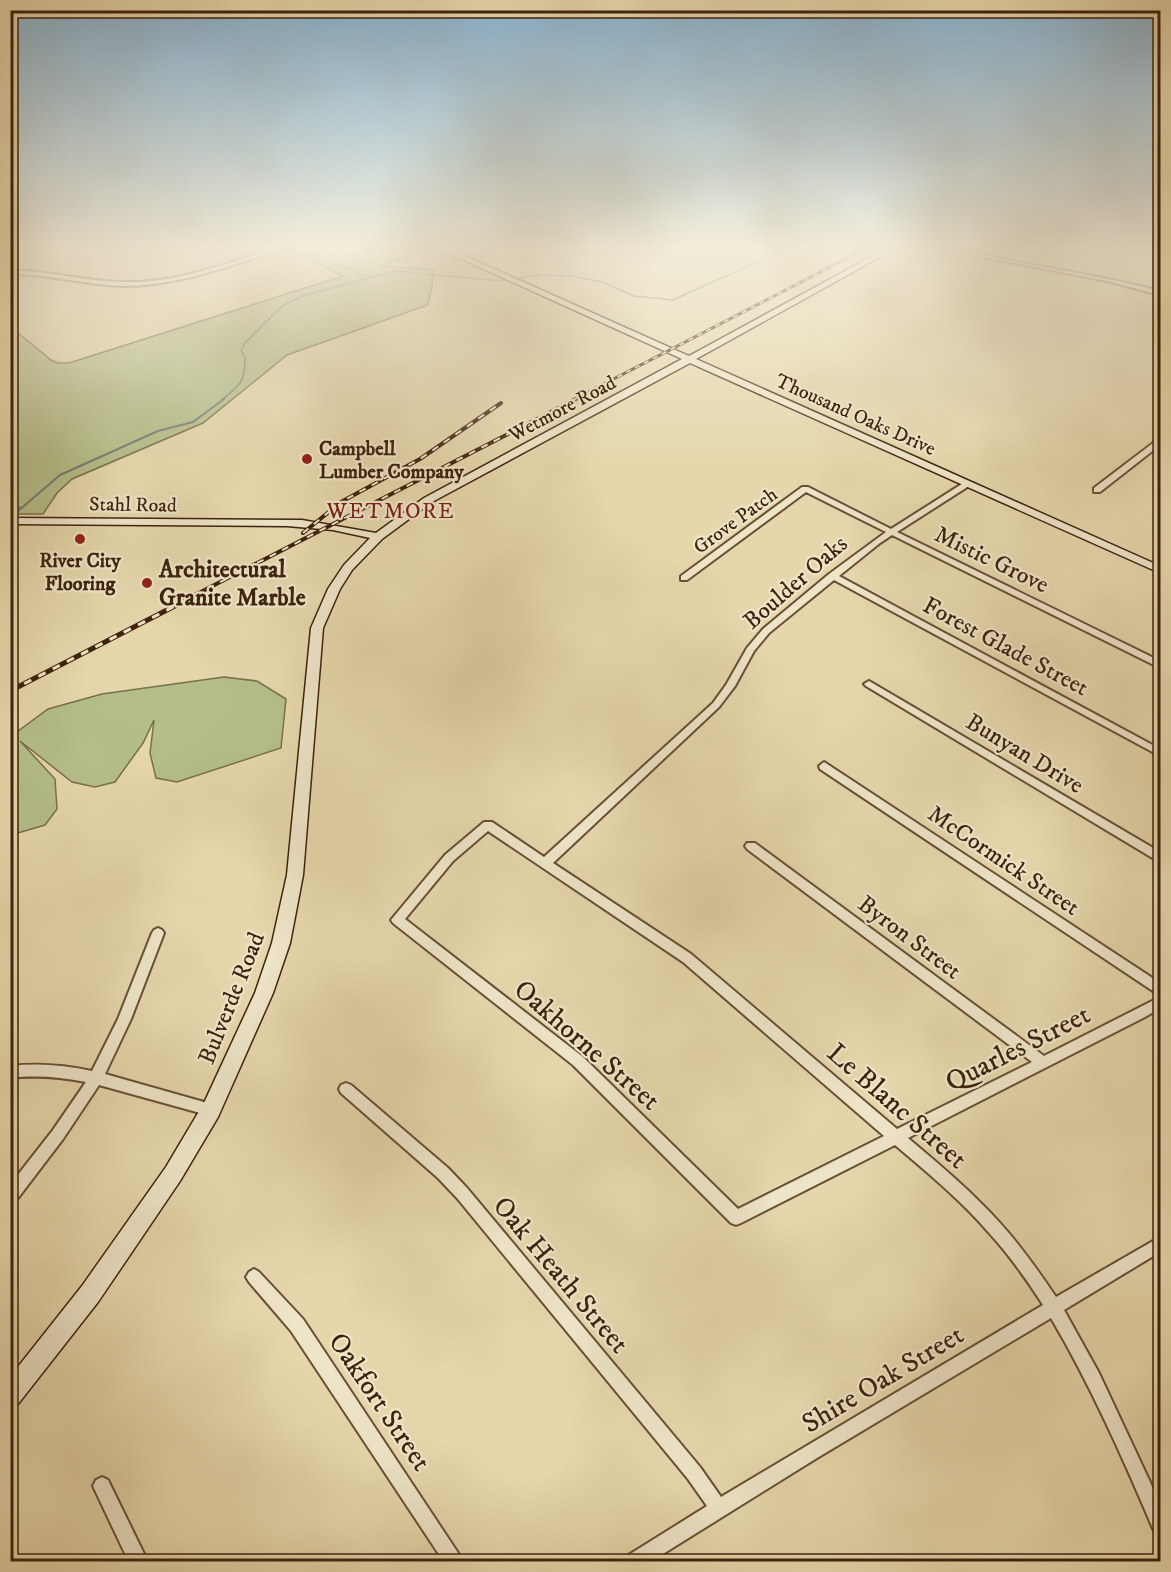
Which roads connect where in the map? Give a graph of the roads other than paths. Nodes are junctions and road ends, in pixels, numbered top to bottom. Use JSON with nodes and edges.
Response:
{"nodes":[{"id":1,"x":604,"y":320,"type":"edge"},
{"id":2,"x":756,"y":320,"type":"edge"},
{"id":3,"x":690,"y":359,"type":"junction"},
{"id":4,"x":1161,"y":442,"type":"edge"},
{"id":5,"x":968,"y":484,"type":"junction"},
{"id":6,"x":805,"y":489,"type":"joint"},
{"id":7,"x":1097,"y":490,"type":"dead end"},
{"id":8,"x":10,"y":521,"type":"edge"},
{"id":9,"x":891,"y":531,"type":"junction"},
{"id":10,"x":378,"y":537,"type":"junction"},
{"id":11,"x":1161,"y":570,"type":"edge"},
{"id":12,"x":832,"y":576,"type":"junction"},
{"id":13,"x":684,"y":578,"type":"dead end"},
{"id":14,"x":1161,"y":664,"type":"edge"},
{"id":15,"x":869,"y":684,"type":"dead end"},
{"id":16,"x":1161,"y":753,"type":"edge"},
{"id":17,"x":824,"y":766,"type":"dead end"},
{"id":18,"x":751,"y":846,"type":"dead end"},
{"id":19,"x":1161,"y":857,"type":"edge"},
{"id":20,"x":545,"y":863,"type":"junction"},
{"id":21,"x":397,"y":920,"type":"joint"},
{"id":22,"x":158,"y":933,"type":"dead end"},
{"id":23,"x":1161,"y":989,"type":"edge"},
{"id":24,"x":1161,"y":1002,"type":"edge"},
{"id":25,"x":1043,"y":1063,"type":"junction"},
{"id":26,"x":10,"y":1072,"type":"edge"},
{"id":27,"x":95,"y":1078,"type":"junction"},
{"id":28,"x":346,"y":1089,"type":"dead end"},
{"id":29,"x":211,"y":1110,"type":"junction"},
{"id":30,"x":896,"y":1137,"type":"junction"},
{"id":31,"x":10,"y":1197,"type":"edge"},
{"id":32,"x":736,"y":1218,"type":"joint"},
{"id":33,"x":1161,"y":1244,"type":"edge"},
{"id":34,"x":254,"y":1277,"type":"dead end"},
{"id":35,"x":1054,"y":1308,"type":"junction"},
{"id":36,"x":10,"y":1396,"type":"edge"},
{"id":37,"x":102,"y":1486,"type":"dead end"},
{"id":38,"x":718,"y":1509,"type":"junction"},
{"id":39,"x":1161,"y":1525,"type":"edge"},
{"id":40,"x":139,"y":1562,"type":"edge"},
{"id":41,"x":455,"y":1562,"type":"edge"},
{"id":42,"x":633,"y":1562,"type":"edge"}],
"edges":[{"from":1,"to":3,"type":"main road","name":"Thousand Oaks Drive"},
{"from":2,"to":3,"type":"main road","name":"Wetmore Road"},
{"from":3,"to":5,"type":"main road","name":"Thousand Oaks Drive"},
{"from":3,"to":10,"type":"main road","name":"Wetmore Road"},
{"from":4,"to":7,"type":"street"},
{"from":5,"to":9,"type":"street","name":"Boulder Oaks"},
{"from":5,"to":11,"type":"main road","name":"Thousand Oaks Drive"},
{"from":6,"to":9,"type":"street","name":"Mistic Grove"},
{"from":6,"to":13,"type":"street","name":"Grove Patch"},
{"from":8,"to":10,"type":"main road","name":"Stahl Road"},
{"from":9,"to":12,"type":"street","name":"Boulder Oaks"},
{"from":9,"to":14,"type":"street","name":"Mistic Grove"},
{"from":10,"to":29,"type":"main road","name":"Bulverde Road"},
{"from":12,"to":16,"type":"street","name":"Forest Glade Street"},
{"from":12,"to":20,"type":"street","name":"Boulder Oaks"},
{"from":15,"to":19,"type":"street","name":"Bunyan Drive"},
{"from":17,"to":23,"type":"street","name":"McCormick Street"},
{"from":18,"to":25,"type":"street","name":"Byron Street"},
{"from":20,"to":21,"type":"street","name":"Le Blanc Street"},
{"from":20,"to":30,"type":"street","name":"Le Blanc Street"},
{"from":21,"to":32,"type":"street","name":"Oakhorne Street"},
{"from":22,"to":27,"type":"street"},
{"from":24,"to":25,"type":"street","name":"Quarles Street"},
{"from":25,"to":30,"type":"street","name":"Quarles Street"},
{"from":26,"to":27,"type":"street"},
{"from":27,"to":29,"type":"street"},
{"from":27,"to":31,"type":"street"},
{"from":28,"to":38,"type":"street","name":"Oak Heath Street"},
{"from":29,"to":36,"type":"main road","name":"Bulverde Road"},
{"from":30,"to":32,"type":"street","name":"Quarles Street"},
{"from":30,"to":35,"type":"street","name":"Le Blanc Street"},
{"from":33,"to":35,"type":"street","name":"Shire Oak Street"},
{"from":34,"to":41,"type":"street","name":"Oakfort Street"},
{"from":35,"to":38,"type":"street","name":"Shire Oak Street"},
{"from":35,"to":39,"type":"street","name":"Le Blanc Street"},
{"from":37,"to":40,"type":"street"},
{"from":38,"to":42,"type":"street","name":"Shire Oak Street"}]}
